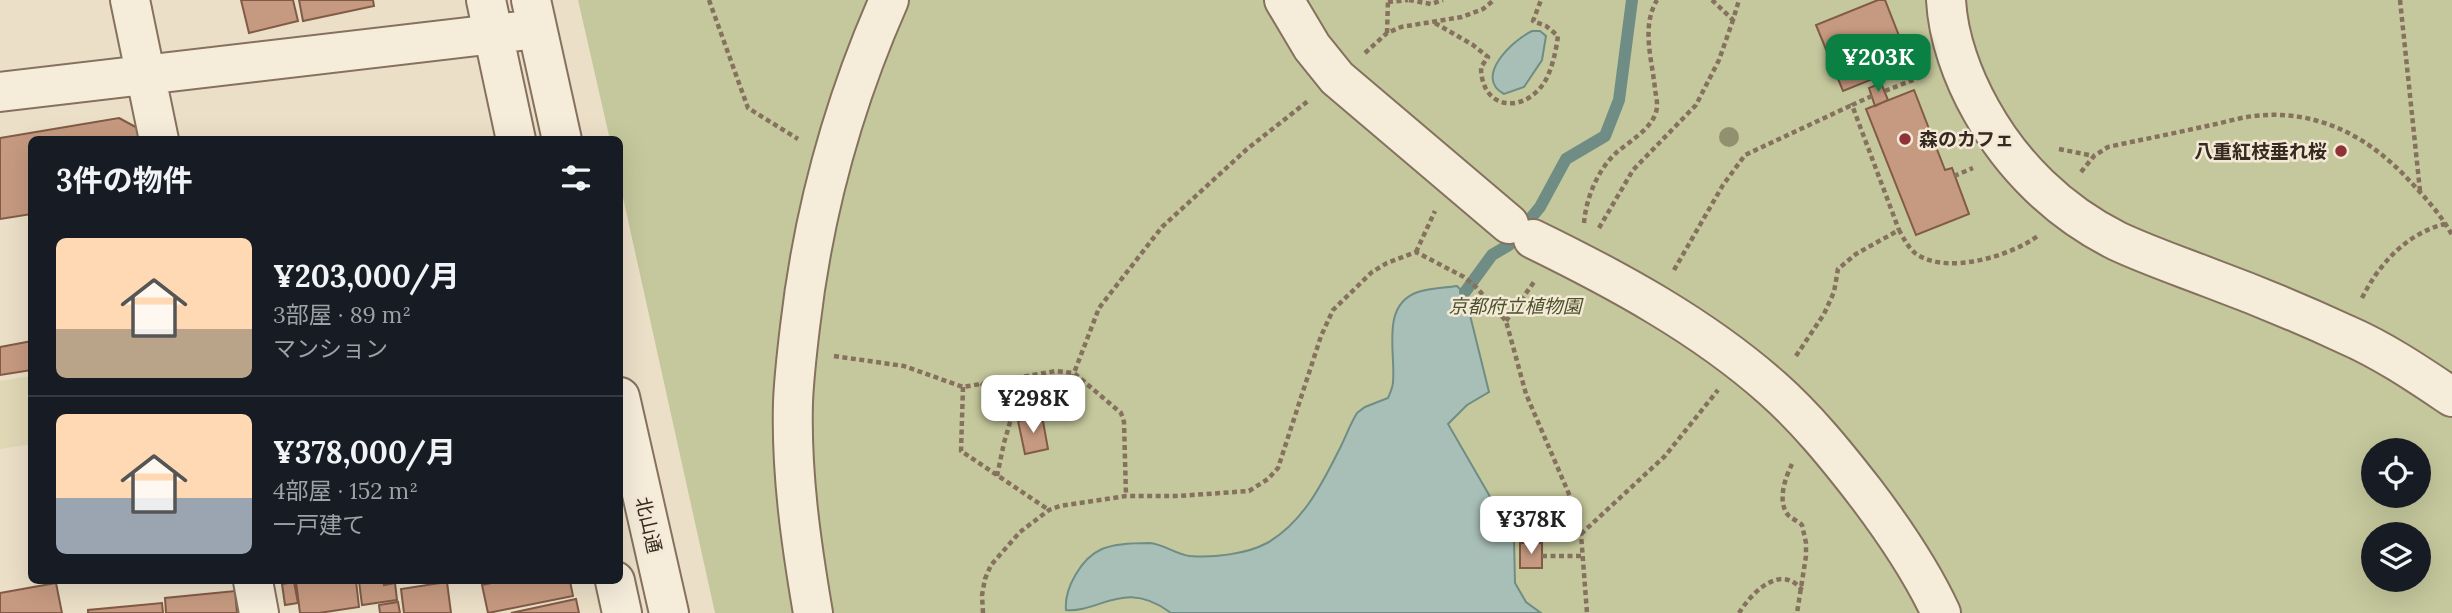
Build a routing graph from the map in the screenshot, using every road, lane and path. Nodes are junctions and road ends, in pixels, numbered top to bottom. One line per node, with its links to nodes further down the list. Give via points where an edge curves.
1 (130, 0): 20 (street)
2 (709, 0): 28 (path, via 748,108)
3 (889, 0): 28 (street)
4 (1284, 0): 21 (street, via 1312,47)
5 (1409, 0): 6 (path, via 1431,4); 14 (path)
6 (1443, 0)
7 (1494, 0): 18 (path, via 1483,9)
8 (1541, 0): 18 (path, via 1533,21 1554,31 1556,47 1544,83 1515,104 1496,100 1483,83 1481,67 1488,57)
9 (1657, 0): 34 (path, via 1647,37 1655,117 1616,153 1599,176 1586,205 1584,223)
10 (1712, 0): 17 (path)
11 (1739, 0): 17 (path)
12 (1946, 0): 30 (street, via 1957,53 1979,107 2017,163)
13 (2400, 0): 29 (path)
14 (1388, 1): 19 (path)
15 (534, 15): 16 (street); 27 (street)
16 (490, 17): 20 (street); 26 (street)
17 (1733, 20): 34 (path, via 1696,105)
18 (1435, 23): 19 (path)
19 (1387, 33): 21 (path)
20 (145, 75): 22 (street); 25 (street)
21 (1338, 78): 34 (street); 39 (path, via 1247,149 1163,227 1099,308)
22 (0, 92)
23 (1872, 96): 24 (path)
24 (1852, 105): 32 (path); 35 (path, via 1745,155)
25 (158, 136)
26 (515, 136)
27 (561, 136)
28 (831, 160): 38 (street, via 809,261)
29 (2421, 192): 30 (path, via 2377,149 2345,130 2309,118 2271,115 2108,147 2094,156); 31 (path)
30 (2062, 206): 32 (path, via 2036,237 2010,251 1965,263 1937,262 1917,254); 37 (street, via 2130,247)
31 (2445, 224): 33 (path); 37 (path, via 2426,229 2387,261 2367,288)
32 (1899, 230): 40 (path, via 1838,269 1824,314 1794,358)
33 (2452, 235)
34 (1553, 245): 35 (street); 36 (path)
35 (1654, 304): 40 (street)
36 (1506, 321): 48 (path, via 1464,277 1416,252 1387,263 1333,310 1278,468 1268,479 1249,491); 50 (path, via 1526,394 1566,486)
37 (2350, 336): 43 (street)
38 (797, 354): 42 (path, via 904,366); 60 (street, via 793,399 796,491)
39 (1074, 373): 41 (path, via 1056,371); 45 (path, via 1070,391 1059,403); 48 (path, via 1121,413)
40 (1755, 374): 46 (street); 50 (path)
41 (981, 383): 42 (path); 45 (path)
42 (963, 387): 47 (path, via 961,451)
43 (2452, 397)
44 (623, 410): 59 (street, 北山通)
45 (1013, 412): 47 (path)
46 (1817, 434): 55 (path, via 1794,459 1783,494 1786,512 1802,525 1805,534); 64 (street, via 1887,523)
47 (998, 476): 49 (path)
48 (1126, 496): 49 (path)
49 (1049, 510): 61 (path, via 1020,532 991,565 982,595)
50 (1581, 534): 52 (path)
51 (1542, 556): 52 (path)
52 (1583, 556): 56 (path)
53 (254, 584): 57 (street)
54 (616, 584): 58 (street)
55 (1801, 590): 62 (path, via 1786,578 1770,581); 63 (path)
56 (1588, 612)
57 (259, 613)
58 (622, 613)
59 (669, 613)
60 (813, 613)
61 (984, 613)
62 (1739, 613)
63 (1797, 613)
64 (1941, 613)

